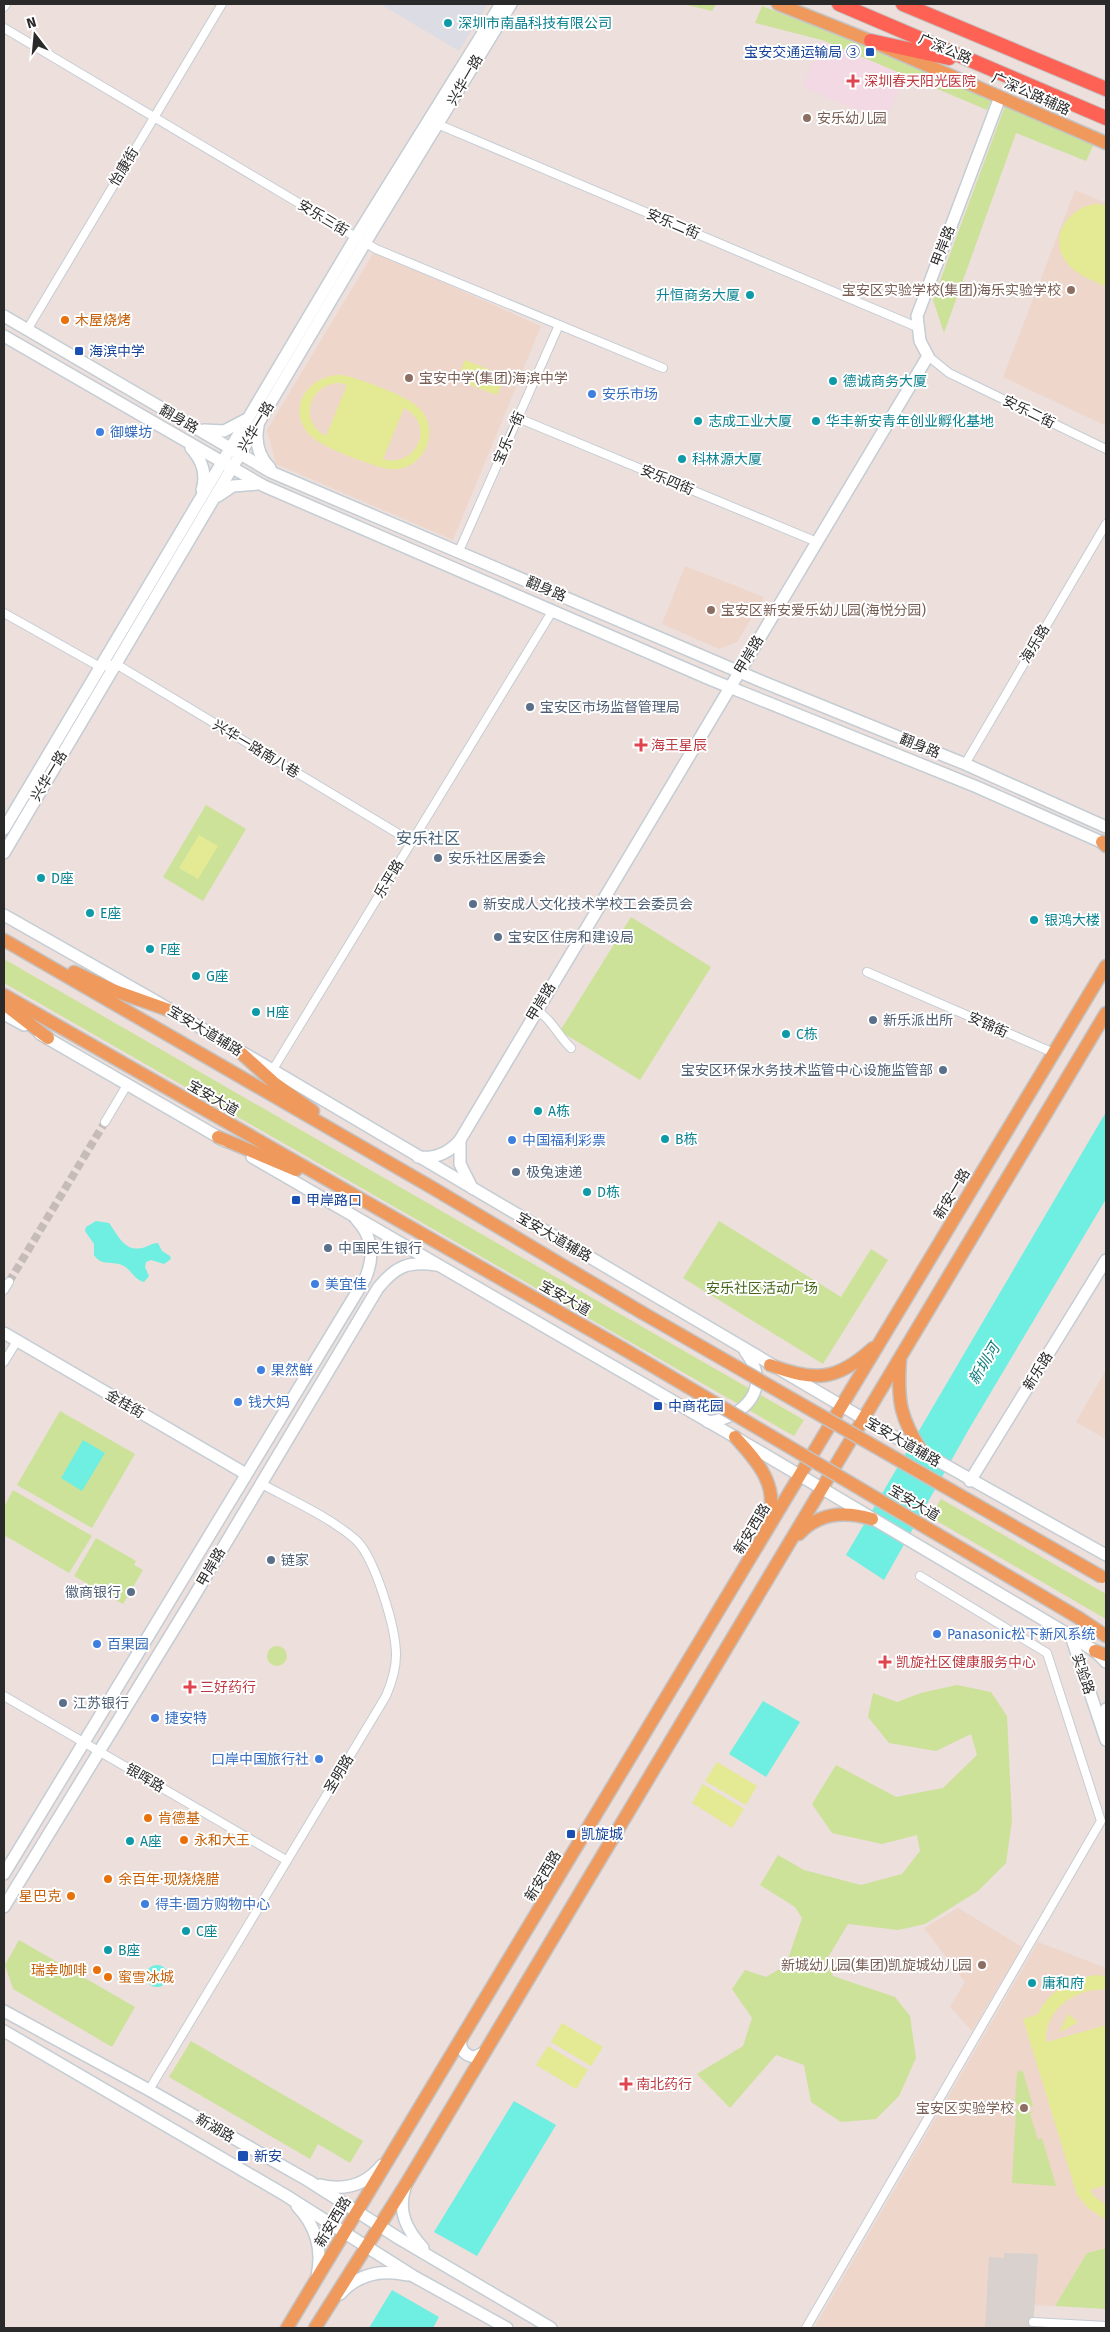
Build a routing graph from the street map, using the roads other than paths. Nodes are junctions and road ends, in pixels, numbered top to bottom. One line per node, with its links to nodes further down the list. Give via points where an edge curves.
1 (6, 4): 8 (street)
2 (222, 4): 14 (street, 怡康街)
3 (501, 4): 16 (main road, 兴华一路)
4 (511, 4): 16 (main road, 兴华一路)
5 (778, 4): 10 (main road, 广深公路辅路)
6 (838, 4): 11 (highway, 广深公路)
7 (904, 4): 12 (highway, 广深公路)
8 (4, 7)
9 (4, 28): 14 (street, 安乐三街)
10 (872, 41): 11 (highway); 13 (main road, 广深公路辅路)
11 (981, 64): 15 (highway, 广深公路)
12 (1106, 89)
13 (1000, 97): 17 (main road, 广深公路辅路); 21 (main road, 甲岸路, via 917,316)
14 (154, 117): 18 (street, 安乐三街); 22 (street, 怡康街)
15 (1106, 118)
16 (434, 122): 18 (main road, 兴华一路); 21 (street, 安乐二街)
17 (1106, 143)
18 (360, 240): 20 (street, 安乐三街); 26 (main road, 兴华一路); 28 (main road, 兴华一路)
19 (4, 316): 22 (main road, 翻身路)
20 (559, 325): 25 (street, 安乐三街); 27 (street, 宝乐一街)
21 (917, 327): 24 (main road)
22 (27, 330): 29 (main road, 翻身路)
23 (4, 336): 30 (main road, 翻身路)
24 (928, 356): 31 (street, 安乐二街, via 949,373); 39 (main road, 甲岸路)
25 (663, 368)
26 (254, 407): 29 (main road, via 238,425 224,431 207,431); 32 (main road, 兴华一路)
27 (518, 418): 39 (street, 安乐四街); 40 (street, 宝乐一街)
28 (258, 423): 32 (main road, 兴华一路); 34 (main road, via 259,452 268,467)
29 (191, 426): 32 (main road, 翻身路)
30 (184, 441): 33 (main road, 翻身路); 36 (main road, via 197,455 203,469 203,486)
31 (1106, 449)
32 (235, 451): 33 (main road, 兴华一路); 34 (main road, 翻身路)
33 (226, 465): 35 (main road, 翻身路); 36 (main road, 兴华一路); 37 (main road, 兴华一路)
34 (282, 476): 40 (main road, 翻身路)
35 (277, 491): 37 (main road, via 257,484 241,484 226,489); 41 (main road, 翻身路)
36 (198, 502): 44 (main road, 兴华一路)
37 (208, 509): 43 (main road, 兴华一路)
38 (1106, 524): 47 (street, 海乐路)
39 (817, 542): 45 (main road, 甲岸路)
40 (459, 551): 45 (main road, 翻身路)
41 (553, 610): 46 (main road, 翻身路); 50 (street, 乐平路)
42 (4, 613): 44 (street)
43 (116, 664): 44 (street); 50 (street, 兴华一路南八巷); 52 (main road, 兴华一路)
44 (100, 667): 49 (main road, 兴华一路)
45 (740, 672): 46 (main road, 甲岸路); 47 (main road, 翻身路)
46 (730, 687): 51 (main road, 翻身路, via 978,787); 60 (main road, 甲岸路)
47 (965, 764): 48 (main road, 翻身路)
48 (1106, 827)
49 (4, 829)
50 (412, 842): 68 (street, 乐平路)
51 (1105, 844)
52 (4, 852)
53 (4, 905): 54 (main road)
54 (8, 917): 61 (main road, 宝安大道辅路)
55 (4, 940): 61 (main road, via 115,991); 73 (main road, 宝安大道)
56 (1106, 966): 67 (main road, 新安一路)
57 (867, 972): 67 (street, 安锦街)
58 (4, 995): 76 (main road, 宝安大道)
59 (4, 1004): 64 (main road)
60 (536, 1010): 65 (street, via 546,1016 560,1038); 72 (main road, 甲岸路)
61 (174, 1012): 66 (main road, 宝安大道辅路)
62 (1106, 1013): 86 (main road)
63 (4, 1014): 64 (main road)
64 (48, 1038): 69 (main road)
65 (571, 1048)
66 (240, 1052): 68 (main road, 宝安大道辅路); 73 (main road, via 273,1082)
67 (1054, 1054): 83 (main road, 新安一路)
68 (272, 1071): 74 (main road, 宝安大道辅路)
69 (127, 1085): 70 (street); 71 (main road)
70 (105, 1122)
71 (218, 1137): 76 (main road); 77 (main road)
72 (460, 1140): 74 (main road, via 453,1148 434,1157); 75 (main road, via 460,1164)
73 (372, 1153): 108 (main road, 宝安大道, bridge)
74 (416, 1156): 75 (main road, 宝安大道辅路)
75 (474, 1190): 85 (main road, 宝安大道辅路)
76 (350, 1193): 110 (main road, 宝安大道, bridge, via 622,1348)
77 (352, 1214): 79 (main road); 90 (main road, 甲岸路, via 371,1243 371,1266)
78 (1106, 1260): 100 (main road, 新乐路)
79 (441, 1266): 92 (main road, 甲岸路, via 407,1265 387,1277); 93 (main road)
80 (9, 1282): 81 (street)
81 (4, 1290)
82 (4, 1334): 84 (main road, 金桂街)
83 (882, 1340): 88 (main road, via 852,1365 828,1374 800,1375); 89 (main road, 新安一路)
84 (17, 1341): 87 (street); 98 (main road, 金桂街)
85 (744, 1350): 88 (main road, 宝安大道辅路); 93 (main road, via 755,1369 757,1381 751,1399 736,1414)
86 (900, 1357): 91 (main road); 94 (main road, via 898,1400)
87 (4, 1362)
88 (770, 1365): 89 (main road, 宝安大道辅路)
89 (842, 1406): 91 (main road, 宝安大道辅路); 96 (main road, 新安一路)
90 (284, 1411): 92 (main road, via 290,1406 295,1407 300,1413); 98 (main road, 甲岸路)
91 (863, 1418): 94 (main road, 宝安大道辅路); 102 (main road)
92 (299, 1419): 101 (main road, 甲岸路)
93 (708, 1422): 95 (main road)
94 (905, 1436): 97 (main road)
95 (735, 1437): 99 (main road); 104 (main road, via 762,1468 770,1484 772,1501)
96 (823, 1438): 99 (main road, 新安西路)
97 (923, 1453): 100 (main road, 宝安大道辅路)
98 (246, 1474): 117 (main road, 甲岸路)
99 (801, 1476): 102 (main road); 104 (main road, 新安西路)
100 (970, 1480): 106 (main road, 宝安大道辅路)
101 (260, 1483): 118 (main road, 甲岸路); 119 (street, 圣明路, via 342,1530 361,1546 376,1572 396,1652 393,1678 386,1696)
102 (821, 1488): 103 (main road); 105 (main road)
103 (872, 1519): 105 (main road, via 847,1513 821,1518 804,1528); 109 (main road)
104 (761, 1543): 124 (main road, 新安西路)
105 (783, 1553): 125 (main road)
106 (1106, 1555)
107 (920, 1576): 145 (street, via 1047,1653 1101,1821)
108 (1104, 1579)
109 (1071, 1636): 111 (main road); 116 (main road, 实验路)
110 (1106, 1636)
111 (1101, 1653): 112 (main road)
112 (1106, 1662)
113 (4, 1696): 117 (street, 银晖路)
114 (1106, 1709): 115 (main road, 实验路)
115 (1106, 1723)
116 (1106, 1740)
117 (84, 1743): 118 (street, 银晖路); 120 (main road, 甲岸路)
118 (99, 1751): 119 (street, 银晖路); 121 (main road, 甲岸路)
119 (286, 1860): 126 (street, 圣明路)
120 (4, 1874)
121 (4, 1907)
122 (4, 2011): 126 (main road, 新湖路)
123 (4, 2032): 130 (main road, 新湖路)
124 (461, 2039): 125 (main road, via 461,2048 466,2055 475,2057); 127 (main road, 新安西路)
125 (485, 2052): 129 (main road)
126 (149, 2090): 128 (main road, 新湖路)
127 (392, 2152): 128 (main road, via 376,2172 360,2184 343,2188); 131 (main road, 新安西路)
128 (309, 2181): 131 (main road, 新湖路)
129 (406, 2184): 132 (main road); 135 (main road, via 402,2202 404,2220)
130 (285, 2195): 133 (main road, 新湖路); 137 (main road, via 306,2217 316,2236 319,2253)
131 (357, 2211): 132 (main road, 新湖路); 133 (main road, 新安西路)
132 (379, 2225): 134 (main road); 135 (main road, 新湖路)
133 (344, 2232): 134 (main road, 新湖路); 137 (main road, 新安西路)
134 (366, 2246): 136 (main road, 新湖路); 138 (main road)
135 (431, 2257): 144 (main road, 新湖路)
136 (413, 2276): 138 (main road, via 388,2272 368,2275 350,2284); 143 (main road, 新湖路)
137 (316, 2279): 141 (main road, 新安西路)
138 (330, 2304): 142 (main road)
139 (1033, 2322): 140 (street)
140 (1106, 2326)
141 (287, 2328)
142 (315, 2328)
143 (507, 2328)
144 (551, 2328)
145 (806, 2328)

